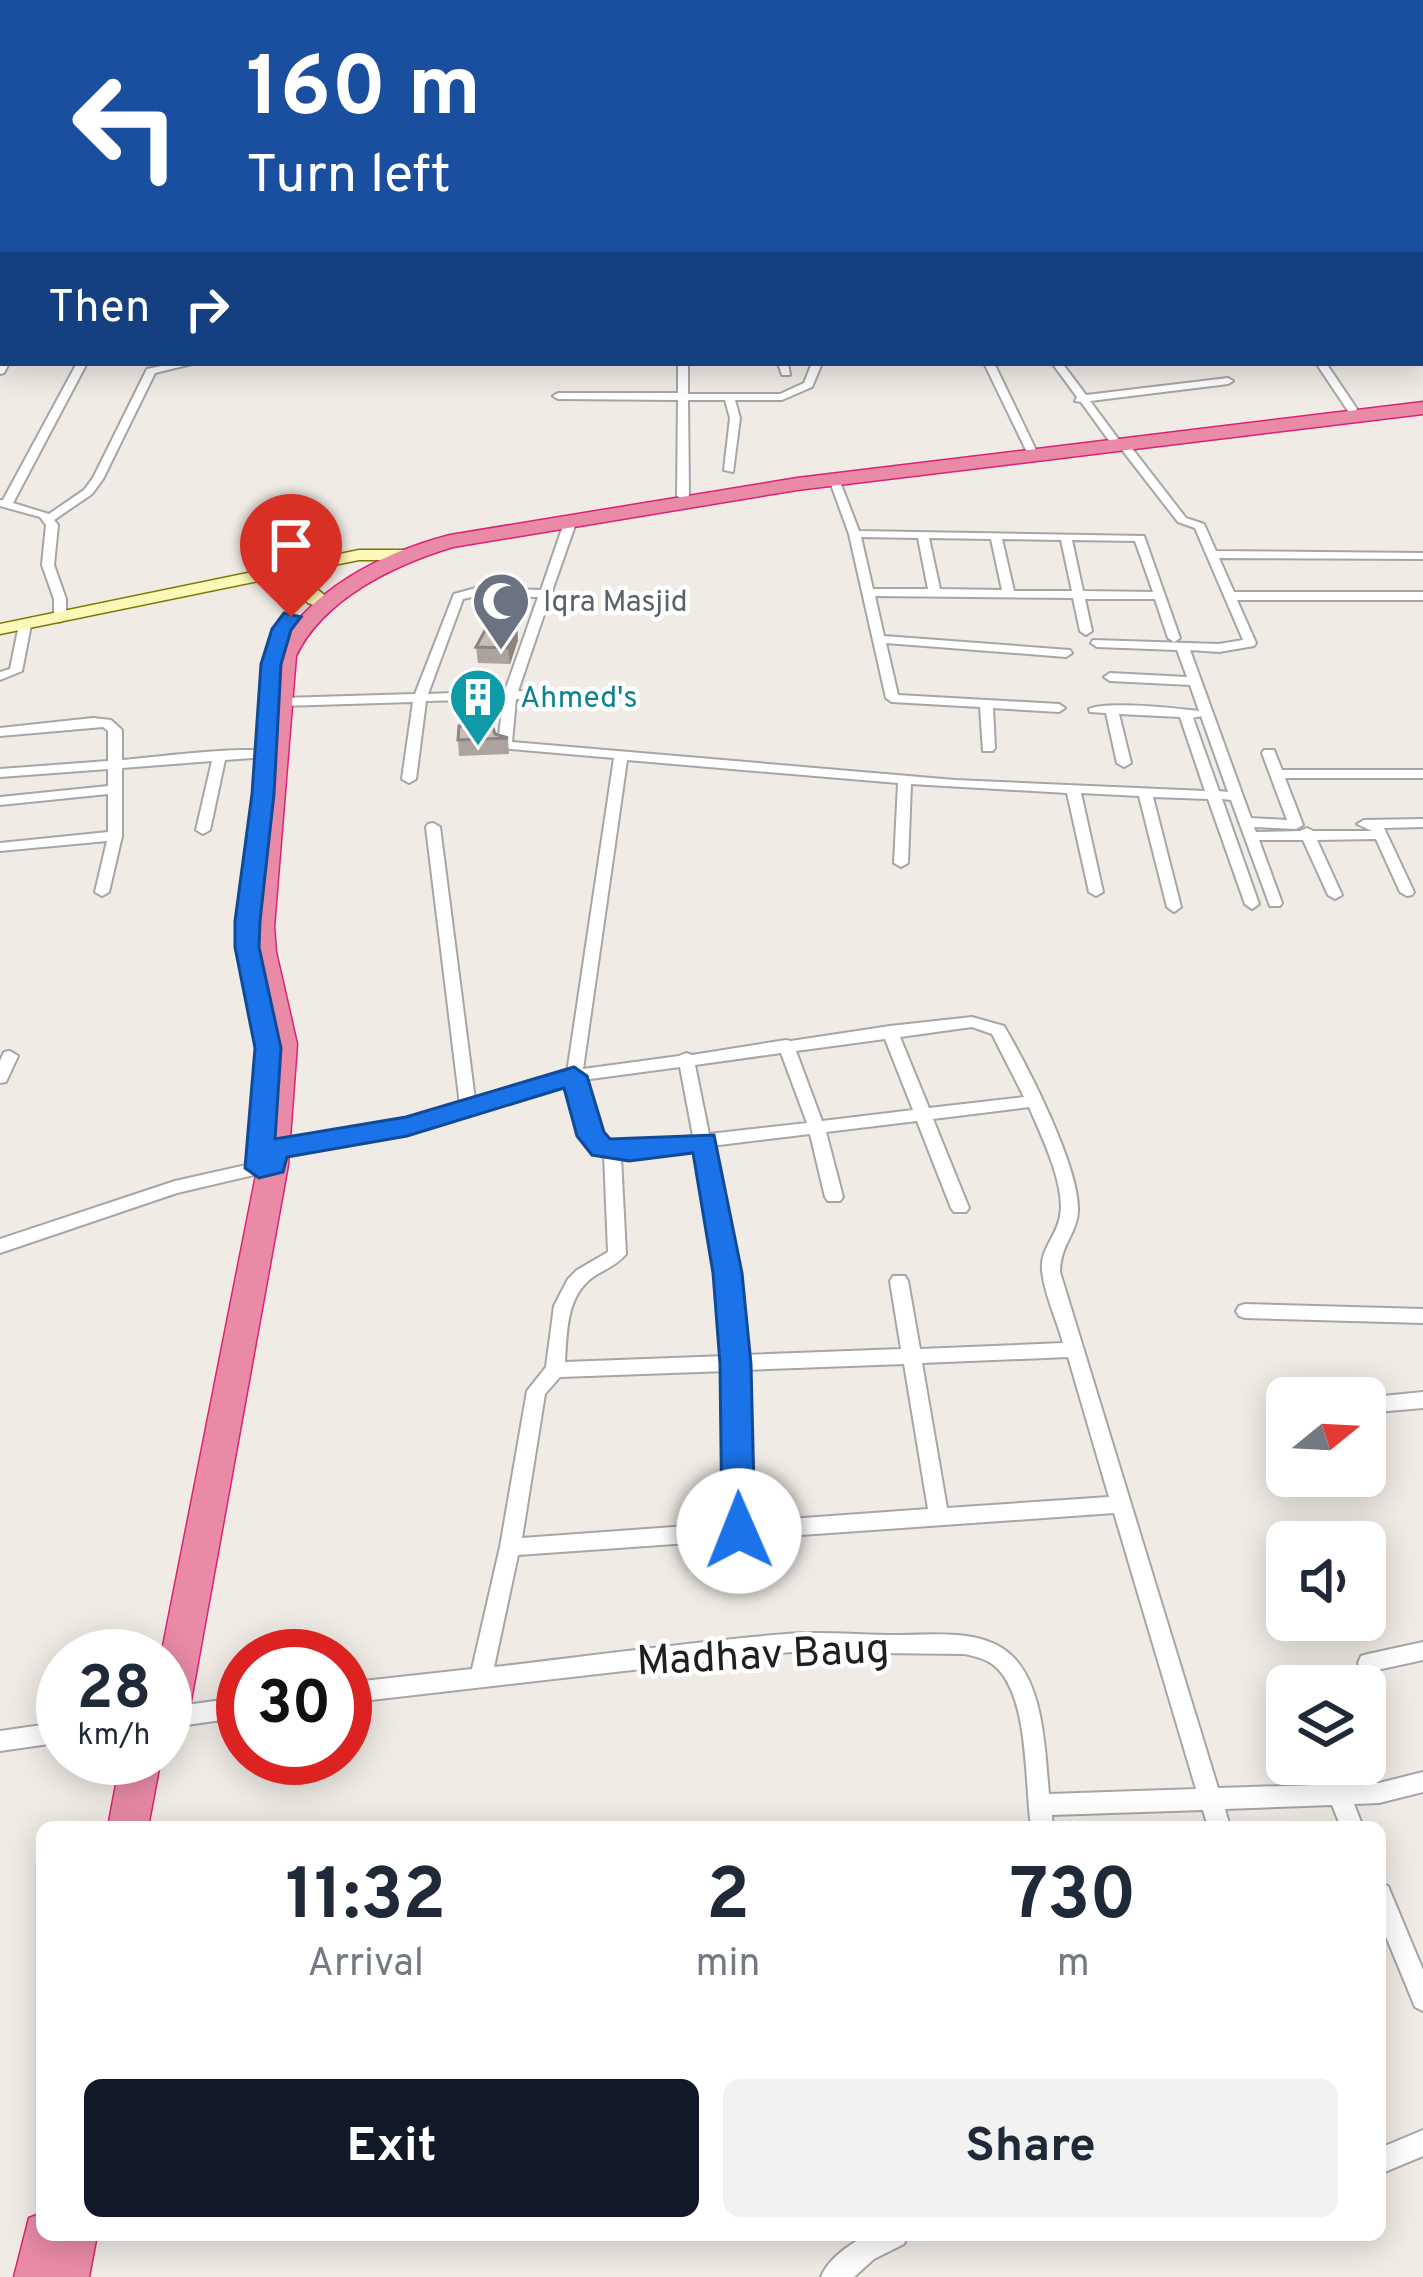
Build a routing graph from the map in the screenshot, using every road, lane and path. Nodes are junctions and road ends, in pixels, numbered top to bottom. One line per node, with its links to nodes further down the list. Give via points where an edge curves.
1 (80, 366): 20 (street)
2 (176, 366): 21 (street, via 152,371 98,479)
3 (683, 366): 10 (street)
4 (817, 366): 11 (street, via 796,394)
5 (990, 366): 16 (street)
6 (1058, 366): 12 (street)
7 (1323, 366): 14 (street)
8 (1228, 380): 12 (street)
9 (558, 396): 10 (street)
10 (683, 396): 11 (street); 19 (street)
11 (729, 397): 17 (street)
12 (1079, 399): 15 (street)
13 (1423, 405): 14 (highway); 15 (highway)
14 (1352, 409): 15 (highway)
15 (1118, 442): 16 (highway); 18 (highway); 27 (street, via 1182,520 1200,526)
16 (1031, 450): 19 (highway)
17 (729, 470)
18 (834, 479): 22 (highway); 23 (street)
19 (683, 496): 28 (highway, via 475,530)
20 (3, 504): 21 (street)
21 (48, 519): 40 (street)
22 (571, 520): 28 (highway); 33 (street)
23 (854, 535): 24 (street); 31 (street)
24 (923, 535): 25 (street); 32 (street)
25 (996, 536): 26 (street); 34 (street)
26 (1066, 537): 35 (street); 36 (street, via 1140,538)
27 (1212, 554): 29 (street); 37 (street)
28 (396, 555): 30 (main road); 39 (highway)
29 (1423, 556)
30 (289, 571): 39 (main road); 40 (main road)
31 (867, 592): 32 (street); 43 (street)
32 (935, 593): 34 (street)
33 (548, 594): 49 (street); 50 (street, via 458,597)
34 (1009, 594): 35 (street)
35 (1079, 595): 36 (street); 44 (street, via 1091,637)
36 (1160, 596): 44 (street)
37 (1230, 596): 38 (street); 44 (street, via 1250,644)
38 (1423, 596)
39 (320, 602): 52 (highway, via 289,640); 59 (highway, via 291,617 275,647)
40 (60, 618): 41 (main road)
41 (25, 625): 42 (main road); 46 (street, via 16,671)
42 (0, 629)
43 (878, 639): 45 (street); 53 (street, via 892,698)
44 (1178, 642): 48 (street)
45 (1066, 653)
46 (0, 676)
47 (1110, 677): 48 (street)
48 (1195, 681): 56 (street)
49 (511, 695): 50 (street); 51 (street); 61 (street, via 505,745)
50 (420, 699): 52 (street); 69 (street)
51 (610, 699)
52 (282, 702): 105 (highway, via 261,928 283,1044)
53 (986, 704): 54 (street); 58 (street)
54 (1059, 708)
55 (1185, 714): 56 (street); 64 (street, via 1103,709); 73 (street)
56 (1207, 715): 74 (street)
57 (0, 732): 63 (street, via 106,723 115,730)
58 (988, 748)
59 (266, 753): 62 (street); 105 (highway, via 247,934 268,1048)
60 (1269, 753): 66 (street)
61 (621, 754): 68 (street); 97 (street)
62 (220, 755): 63 (street); 81 (street)
63 (118, 761): 65 (street); 70 (street)
64 (1124, 764)
65 (0, 773)
66 (1277, 774): 67 (street); 77 (street)
67 (1423, 774)
68 (904, 778): 71 (street); 85 (street)
69 (409, 779)
70 (116, 789): 75 (street); 83 (street)
71 (1072, 789): 72 (street); 87 (street)
72 (1145, 792): 73 (street); 92 (street)
73 (1214, 795): 74 (street); 90 (street)
74 (1236, 796): 79 (street)
75 (0, 801)
76 (1423, 823): 80 (street)
77 (1296, 825): 79 (street); 80 (street); 82 (street)
78 (433, 827): 100 (street)
79 (1248, 829): 82 (street); 91 (street)
80 (1378, 829): 82 (street); 88 (street)
81 (203, 830)
82 (1311, 835): 89 (street)
83 (115, 836): 84 (street); 86 (street)
84 (0, 847)
85 (902, 863)
86 (102, 892)
87 (1096, 892)
88 (1407, 892)
89 (1335, 895)
90 (1252, 904)
91 (1275, 904)
92 (1174, 907)
93 (890, 1031): 94 (street); 99 (street, via 992,1025); 101 (street)
94 (786, 1045): 96 (street); 102 (street)
95 (10, 1056): 98 (street)
96 (686, 1058): 97 (street); 103 (street)
97 (574, 1076): 100 (street); 104 (street, via 591,1136)
98 (0, 1078)
99 (1034, 1100): 101 (street); 112 (street, via 1068,1198 1050,1255)
100 (468, 1108): 105 (street)
101 (922, 1114): 102 (street); 107 (street)
102 (818, 1128): 103 (street); 106 (street)
103 (704, 1142): 104 (street); 114 (street)
104 (612, 1151): 115 (street, via 617,1254 570,1289)
105 (269, 1161): 108 (street); 122 (highway); 123 (highway)
106 (834, 1197)
107 (960, 1208)
108 (0, 1246)
109 (899, 1281): 113 (street)
110 (1245, 1311): 111 (street)
111 (1423, 1316)
112 (1074, 1350): 113 (street); 118 (street)
113 (914, 1357): 114 (street); 119 (street)
114 (736, 1364): 115 (street); 120 (street)
115 (555, 1370): 121 (street, via 536,1391)
116 (1423, 1400): 117 (street)
117 (1386, 1403)
118 (1121, 1504): 119 (street); 134 (street)
119 (939, 1516): 120 (street)
120 (739, 1531): 121 (street)
121 (510, 1547): 126 (street)
122 (168, 1629)
123 (183, 1629)
124 (1423, 1651): 125 (street)
125 (1368, 1663)
126 (481, 1676): 127 (street, Madhav Baug); 135 (street, Madhav Baug, via 790,1643 992,1652 1018,1677 1026,1699)
127 (372, 1690)
128 (36, 1736): 129 (street)
129 (0, 1741)
130 (1423, 1782): 133 (street)
131 (136, 1785): 136 (highway)
132 (155, 1785): 137 (highway)
133 (1339, 1795): 134 (street); 139 (street)
134 (1212, 1799): 135 (street); 138 (street)
135 (1040, 1816)
136 (129, 1821)
137 (148, 1821)
138 (1218, 1821)
139 (1350, 1821)
140 (1386, 1909): 141 (street)
141 (1423, 1999)
142 (1423, 2143): 143 (street)
143 (1386, 2159)
144 (45, 2241): 147 (highway)
145 (72, 2241): 148 (highway)
146 (882, 2241): 149 (street)
147 (38, 2277)
148 (65, 2277)
149 (834, 2277)

